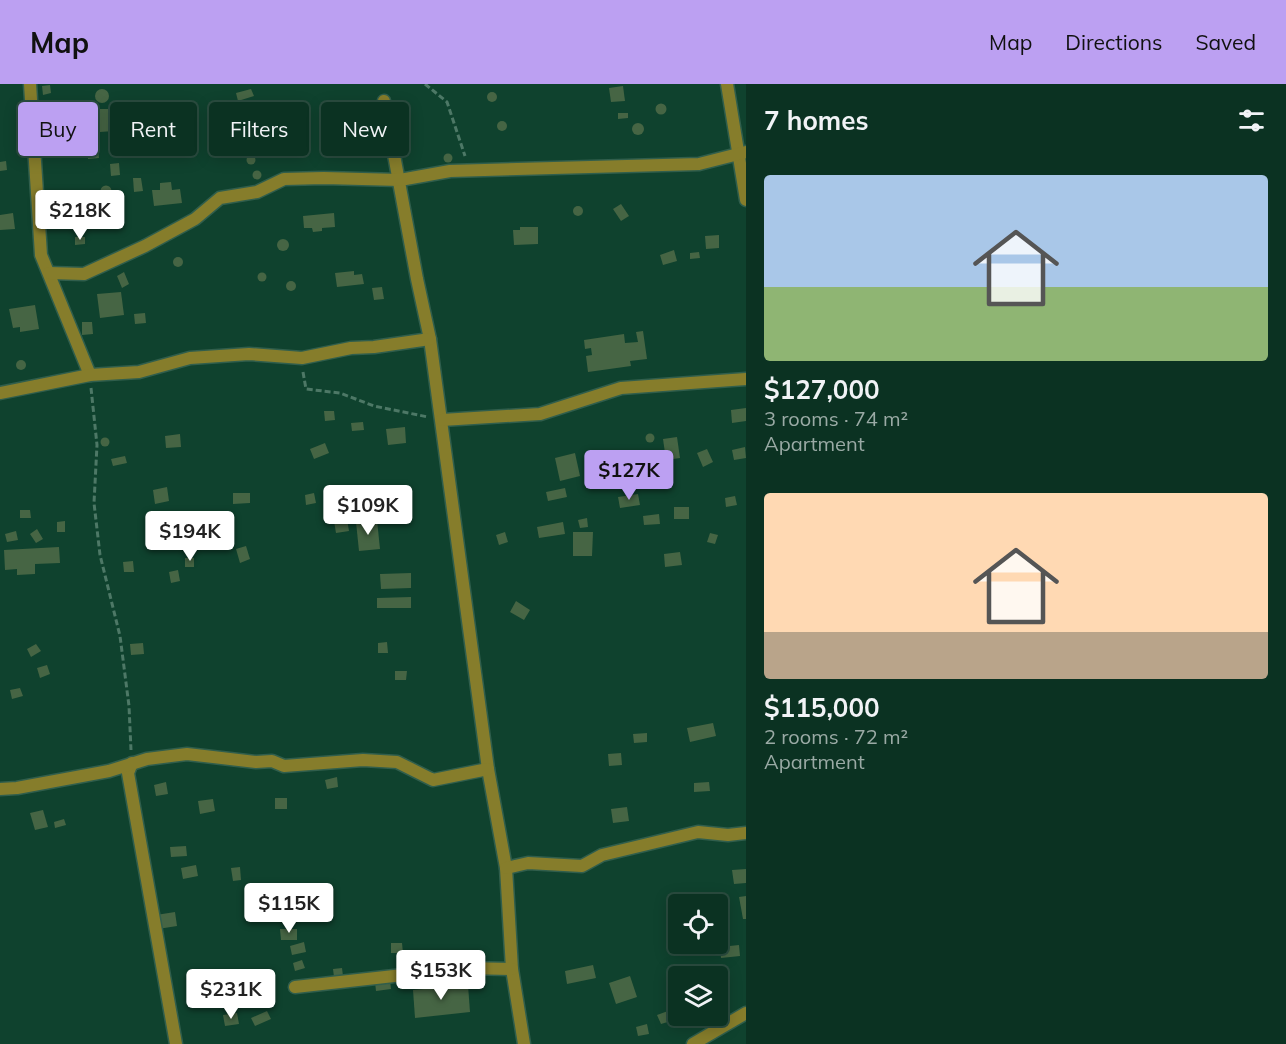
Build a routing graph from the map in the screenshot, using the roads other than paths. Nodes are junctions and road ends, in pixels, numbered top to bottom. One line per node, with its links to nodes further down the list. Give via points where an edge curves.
1 (30, 84): 7 (street, via 41,255)
2 (726, 84): 4 (street)
3 (384, 101): 5 (street)
4 (742, 153): 5 (street, via 699,164 468,170); 6 (street)
5 (400, 180): 7 (street, via 284,179 257,192 220,198 195,219 84,274); 8 (street)
6 (746, 200)
7 (49, 273): 9 (street)
8 (430, 339): 9 (street, via 302,358 249,354 190,358 139,372); 12 (street)
9 (90, 375): 11 (street)
10 (746, 380): 12 (street, via 621,388 540,414)
11 (0, 393)
12 (442, 420): 14 (street)
13 (132, 763): 14 (street, via 188,754 256,762 272,760 284,765 363,760 397,762 433,780); 15 (street, via 109,771); 21 (street, via 128,773)
14 (488, 770): 17 (street)
15 (0, 789)
16 (746, 833): 17 (street, via 698,832 602,855 582,866 528,863)
17 (506, 868): 18 (street)
18 (512, 969): 19 (street, via 466,968); 22 (street)
19 (295, 987)
20 (746, 1013): 23 (street)
21 (176, 1044)
22 (524, 1044)
23 (693, 1044)

